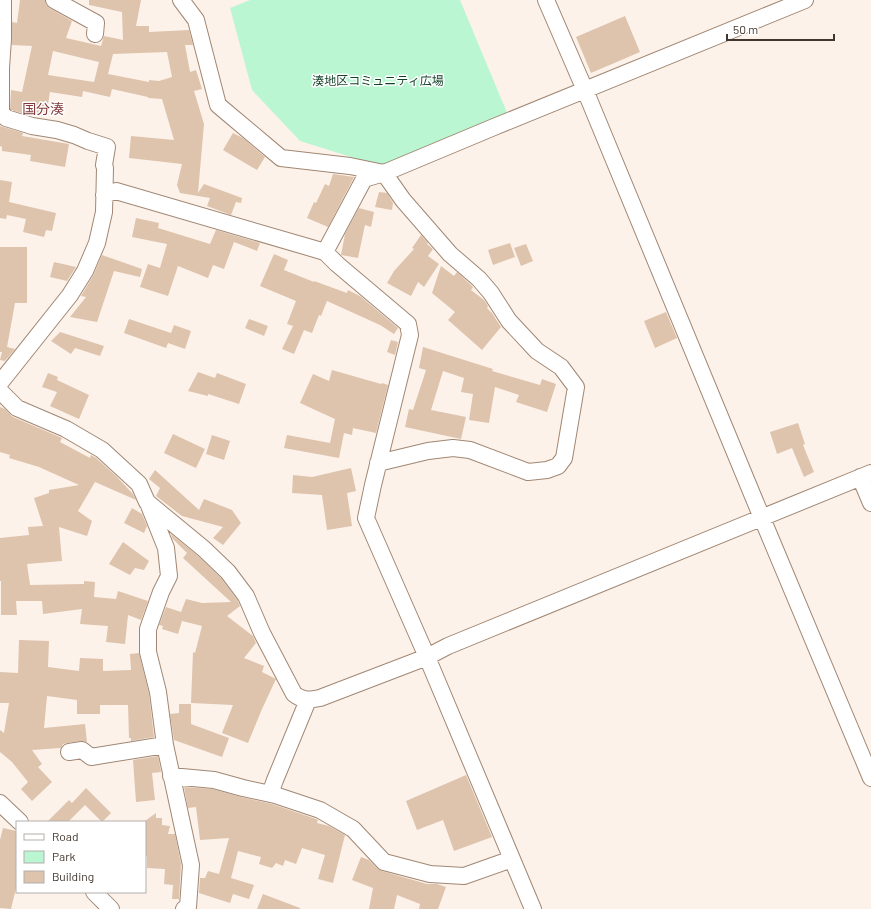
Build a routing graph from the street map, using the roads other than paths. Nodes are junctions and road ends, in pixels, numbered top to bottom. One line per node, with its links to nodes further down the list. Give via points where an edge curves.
1 (3, 0): 8 (street, via 0,86)
2 (54, 0): 6 (street, via 96,23)
3 (181, 0): 9 (street, via 196,20 218,105 281,158 350,166)
4 (546, 0): 7 (street)
5 (805, 0): 7 (street)
6 (95, 34)
7 (585, 90): 9 (street); 18 (street)
8 (2, 116): 10 (street, via 74,135 107,147)
9 (384, 173): 11 (street, via 364,179); 14 (street, via 403,200 450,254 491,293 509,321 537,351 561,367 576,388 564,458 558,466 528,472 470,450 454,448 428,451)
10 (104, 195): 11 (street, via 116,191); 12 (street, via 104,212 97,243 85,271 70,295)
11 (324, 252): 14 (street, via 408,324 410,335)
12 (0, 383)
13 (0, 391): 16 (street, via 17,408 66,429 102,450 139,484)
14 (378, 463): 19 (street, via 366,518)
15 (865, 475): 17 (street); 18 (street)
16 (147, 502): 20 (street, via 228,572 246,596 294,694); 21 (street, via 166,548 169,576 160,592 148,629 148,652 158,692)
17 (871, 503)
18 (762, 518): 19 (street, via 448,646); 24 (street)
19 (427, 657): 20 (street, via 320,698); 28 (street)
20 (308, 700): 25 (street, via 271,791)
21 (165, 745): 22 (street, via 91,757 82,750); 23 (street)
22 (69, 752)
23 (171, 776): 25 (street, via 214,780); 31 (street, via 191,865 188,907)
24 (871, 778)
25 (275, 796): 28 (street, via 320,810 353,829 384,862 430,874 464,876)
26 (0, 804): 27 (street)
27 (19, 821)
28 (512, 859): 32 (street)
29 (95, 893): 30 (street)
30 (111, 909)
31 (184, 909)
32 (533, 909)

